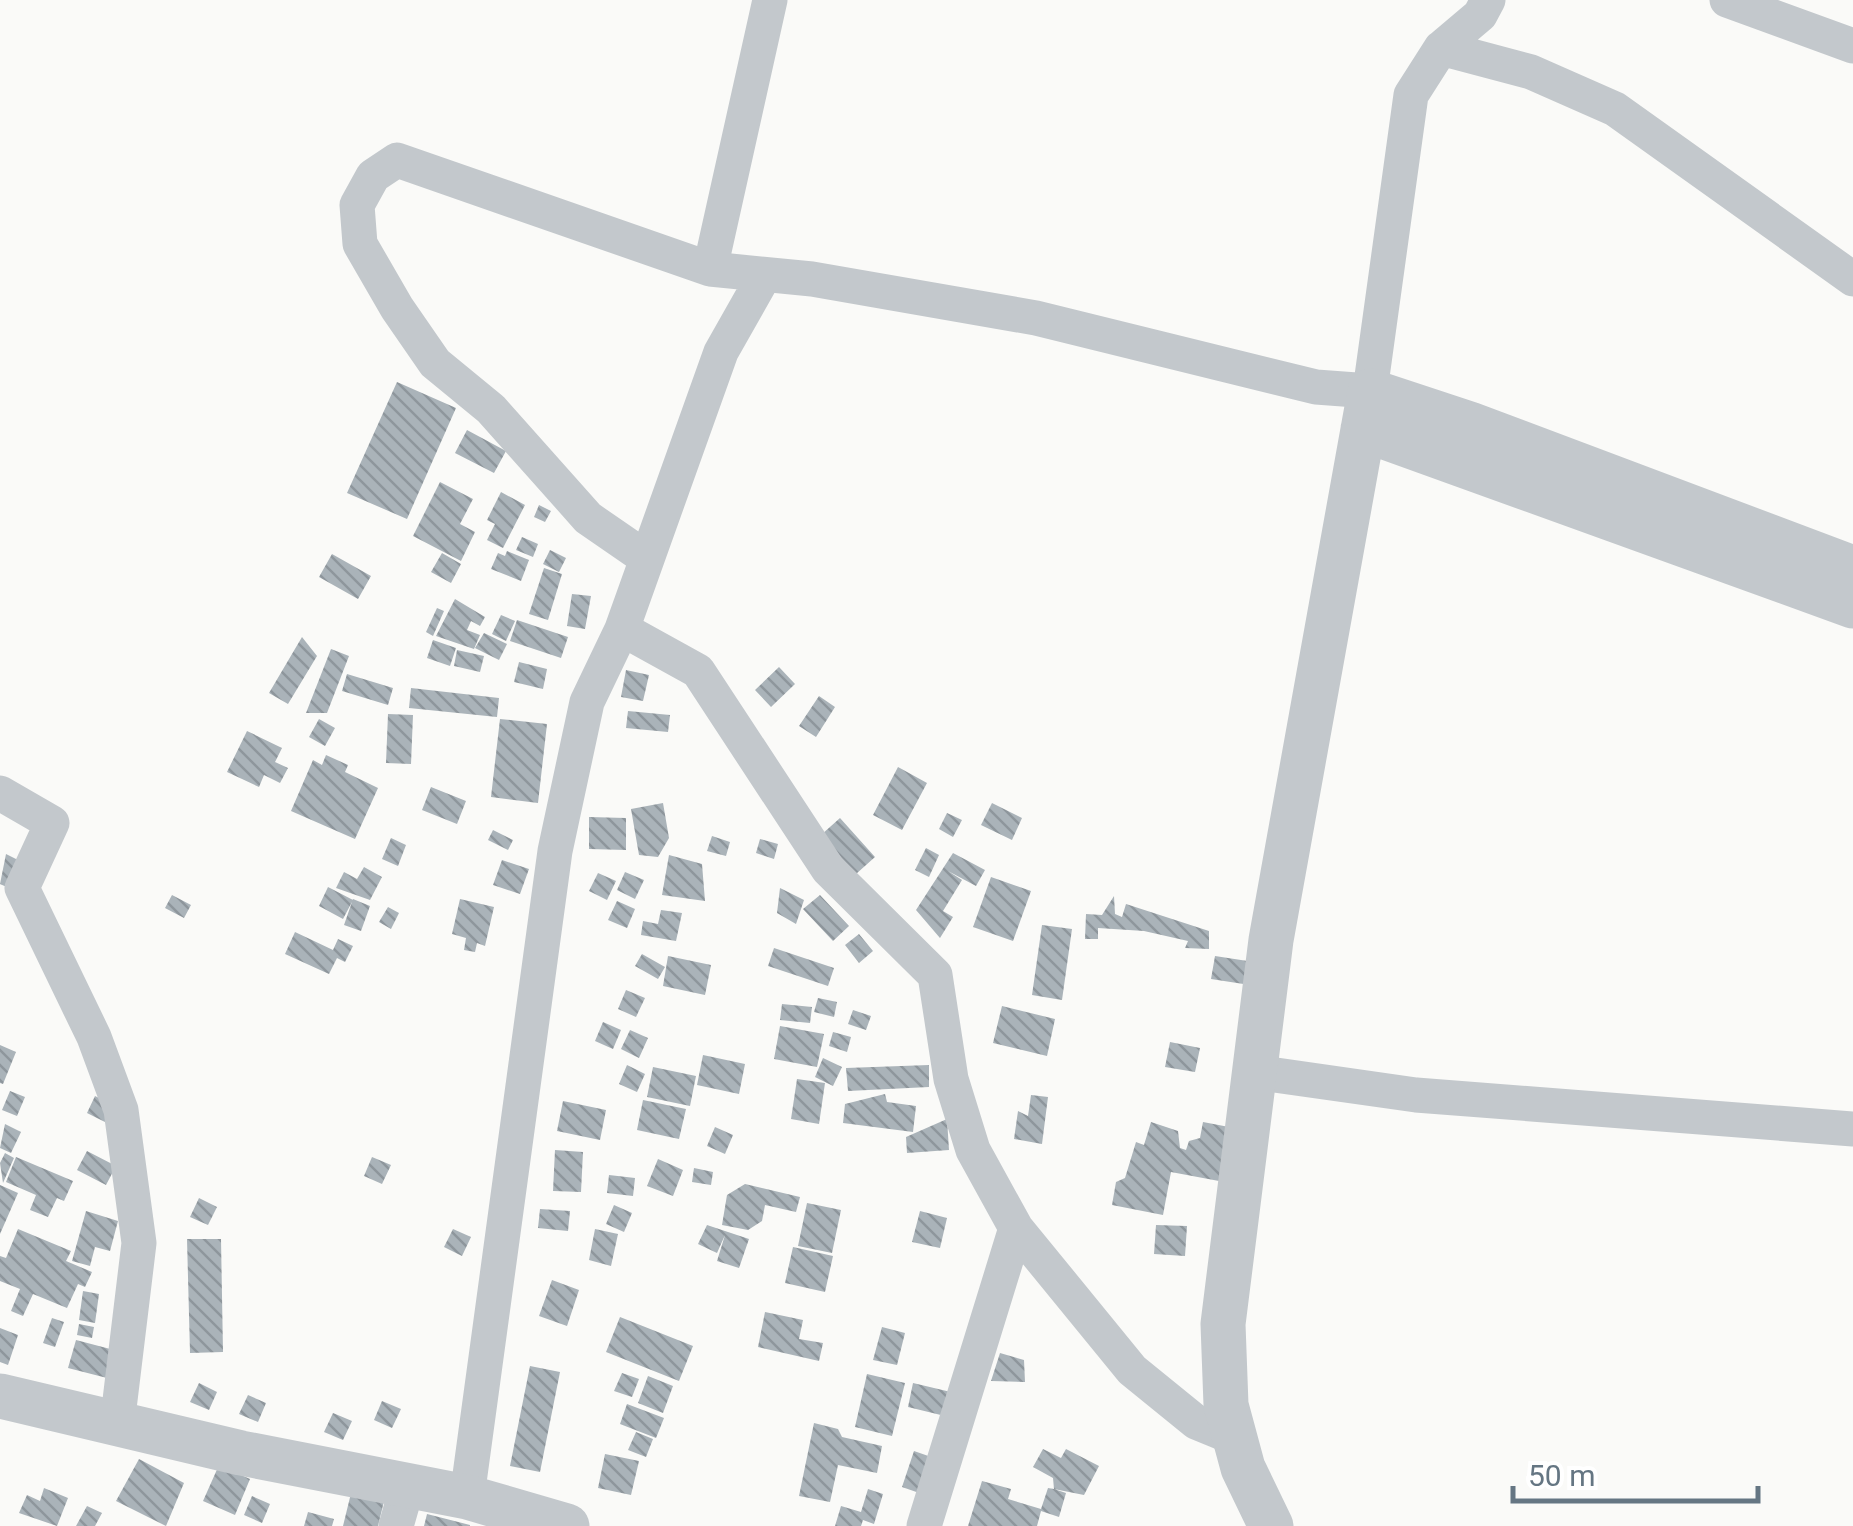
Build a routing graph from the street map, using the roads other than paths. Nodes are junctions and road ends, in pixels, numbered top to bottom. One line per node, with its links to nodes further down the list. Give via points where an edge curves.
1 (770, 0): 7 (street)
2 (1488, 0): 6 (street, via 1480,16)
3 (1727, 0): 4 (street)
4 (1792, 12): 5 (street)
5 (1853, 46)
6 (1441, 48): 9 (street, via 1531,72 1615,109); 10 (street, via 1412,95)
7 (710, 270): 8 (street); 11 (street, via 397,160 374,176 357,206 360,244 435,364 491,409 588,518)
8 (764, 276): 10 (street, via 1036,318 1316,387); 11 (street, via 721,352)
9 (1853, 280)
10 (1366, 410): 12 (street, via 1470,424); 13 (street); 16 (street, via 1271,940)
11 (646, 558): 14 (street)
12 (1853, 568)
13 (1853, 606)
14 (622, 629): 18 (street, via 698,671 828,870 935,975 951,1079 973,1150); 22 (street, via 587,702 555,850)
15 (0, 793): 20 (street, via 52,823 22,888 121,1110 139,1242)
16 (1254, 1072): 17 (street, via 1416,1095); 21 (street, via 1223,1324 1226,1405)
17 (1853, 1129)
18 (1016, 1228): 21 (street, via 1132,1370 1196,1422); 25 (street)
19 (0, 1396): 20 (street)
20 (117, 1425): 23 (street)
21 (1236, 1438): 26 (street)
22 (467, 1497): 23 (street); 24 (street)
23 (402, 1505)
24 (567, 1526)
25 (924, 1526)
26 (1271, 1526)

